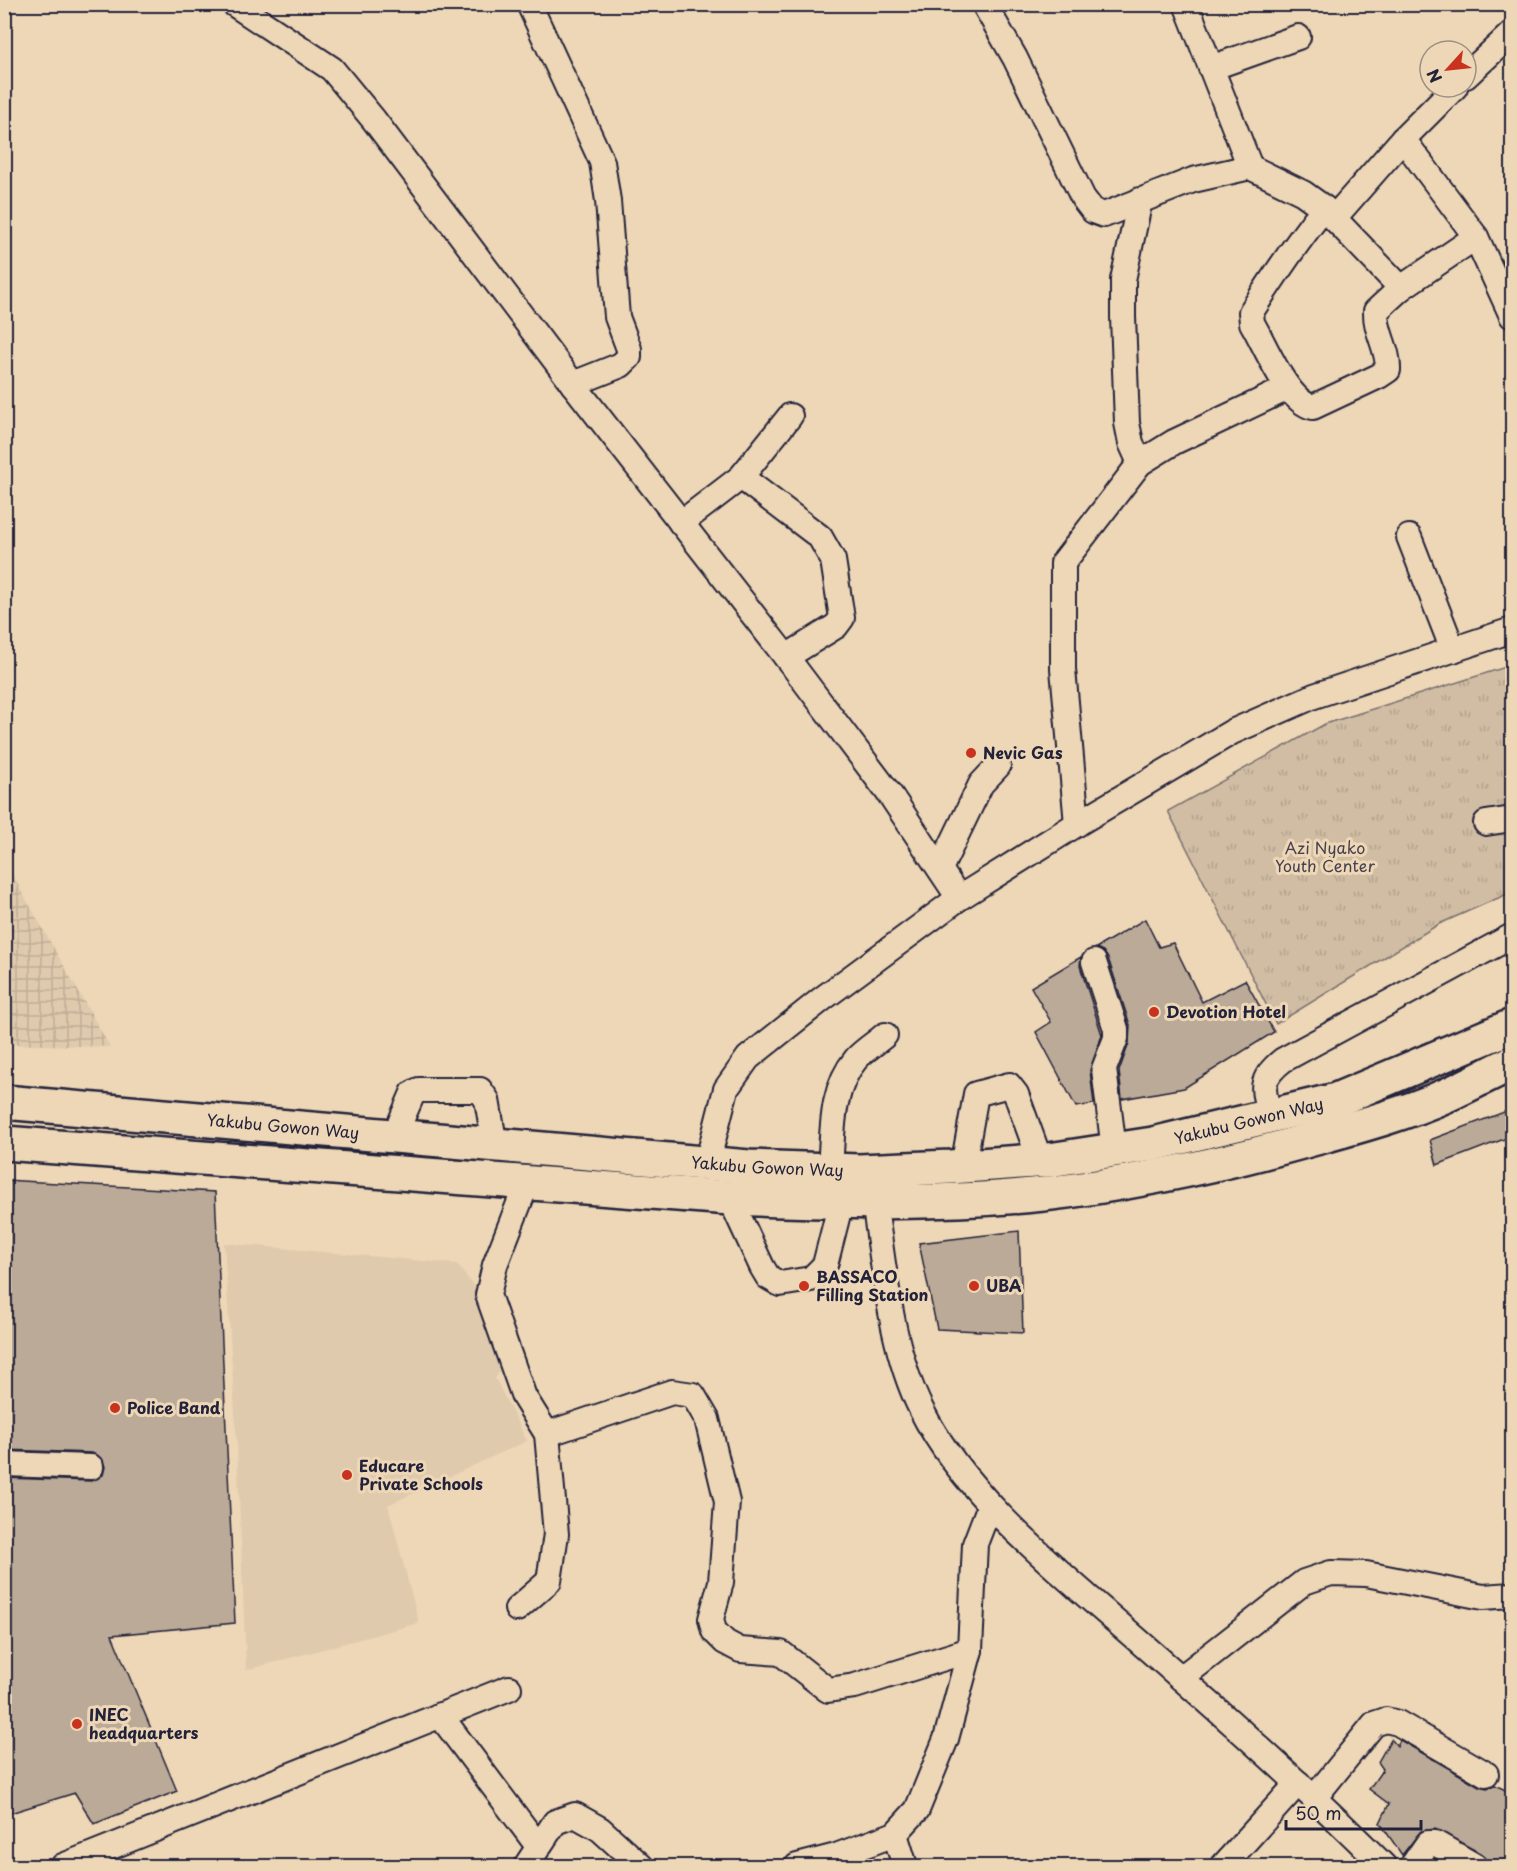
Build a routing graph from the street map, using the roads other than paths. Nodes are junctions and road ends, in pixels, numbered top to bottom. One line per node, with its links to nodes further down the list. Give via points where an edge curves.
1 (529, 4): 17 (street, via 602,162 617,317 629,349 629,357 621,365)
2 (984, 4): 12 (street, via 1093,211 1104,214)
3 (1186, 4): 8 (street)
4 (242, 6): 17 (street, via 332,69)
5 (1512, 33): 7 (street)
6 (1298, 37): 8 (street)
7 (1478, 65)
8 (1210, 68): 11 (street)
9 (1443, 99): 10 (street)
10 (1403, 139): 13 (street); 14 (street)
11 (1250, 166): 12 (street, via 1193,180); 13 (street, via 1303,193)
12 (1140, 200): 20 (street, via 1123,280 1127,423)
13 (1329, 213): 15 (street); 18 (street, via 1275,271 1267,291 1251,312 1252,323)
14 (1476, 237): 15 (street); 16 (street)
15 (1401, 288): 18 (street, via 1376,312 1388,370 1313,407 1302,405)
16 (1512, 316)
17 (573, 384): 22 (street)
18 (1288, 388): 20 (street, via 1174,442)
19 (790, 416): 21 (street)
20 (1140, 463): 30 (street, via 1063,563 1063,669)
21 (741, 477): 22 (street); 26 (street, via 820,537 833,560 842,618 836,626)
22 (681, 523): 26 (street)
23 (1409, 537): 25 (street)
24 (1512, 630): 25 (street)
25 (1453, 650): 30 (street, via 1314,696 1232,732)
26 (786, 657): 31 (street, via 891,796)
27 (998, 766): 31 (street, via 981,784)
28 (1512, 819): 29 (street)
29 (1486, 823)
30 (1077, 824): 32 (street)
31 (940, 869): 32 (street)
32 (959, 898): 46 (street, via 748,1058 726,1089)
33 (1512, 936): 39 (street, via 1268,1071 1264,1099)
34 (1094, 962): 44 (street, via 1116,1029 1104,1069)
35 (1512, 1026): 39 (highway, Yakubu Gowon Way, via 1336,1100)
36 (885, 1035): 48 (street, via 857,1059 844,1077 836,1098)
37 (1512, 1063): 41 (highway, Yakubu Gowon Way, via 1446,1096)
38 (4, 1102): 40 (highway, Yakubu Gowon Way)
39 (1286, 1112): 41 (highway); 44 (highway, Yakubu Gowon Way)
40 (394, 1137): 43 (highway, Yakubu Gowon Way); 43 (street, via 413,1093 480,1090 487,1100)
41 (1305, 1141): 52 (highway, Yakubu Gowon Way, via 1147,1179 1042,1194)
42 (4, 1143): 49 (highway, Yakubu Gowon Way)
43 (495, 1146): 46 (highway, Yakubu Gowon Way)
44 (1114, 1150): 45 (highway, Yakubu Gowon Way)
45 (1040, 1160): 47 (highway, Yakubu Gowon Way); 47 (street, via 1016,1094 1009,1085 976,1094)
46 (707, 1164): 48 (highway, Yakubu Gowon Way)
47 (963, 1167): 48 (highway, Yakubu Gowon Way)
48 (830, 1170)
49 (527, 1183): 50 (highway, Yakubu Gowon Way); 53 (street, via 495,1265 488,1295 524,1397)
50 (730, 1198): 51 (highway, Yakubu Gowon Way); 51 (street, via 762,1267 768,1277 780,1284 811,1279 825,1265)
51 (842, 1202): 52 (highway, Yakubu Gowon Way)
52 (874, 1202): 56 (street, via 895,1330 908,1380 937,1438)
53 (548, 1434): 58 (street, via 556,1534 549,1581); 59 (street, via 672,1392 693,1395 707,1419 727,1502 721,1582 711,1619 714,1631 740,1650 781,1653 828,1690 855,1686)
54 (4, 1464): 55 (street)
55 (91, 1467)
56 (990, 1505): 59 (street, via 975,1544); 60 (street)
57 (1512, 1595): 60 (street, via 1483,1597 1366,1574 1331,1573 1304,1582)
58 (517, 1609)
59 (970, 1650): 65 (street, via 946,1739 918,1810)
60 (1181, 1678): 64 (street)
61 (509, 1688): 62 (street)
62 (440, 1715): 66 (street); 67 (street)
63 (1486, 1774): 64 (street, via 1398,1723 1386,1720 1374,1724)
64 (1307, 1790): 71 (street); 72 (street)
65 (895, 1834): 69 (street); 70 (street)
66 (532, 1856): 68 (street, via 555,1822 575,1815 600,1829)
67 (63, 1866)
68 (641, 1866)
69 (797, 1866)
70 (905, 1866)
71 (1223, 1866)
72 (1384, 1866)
73 (1412, 1866): 74 (street, via 1428,1843 1435,1843)
74 (1475, 1866)

